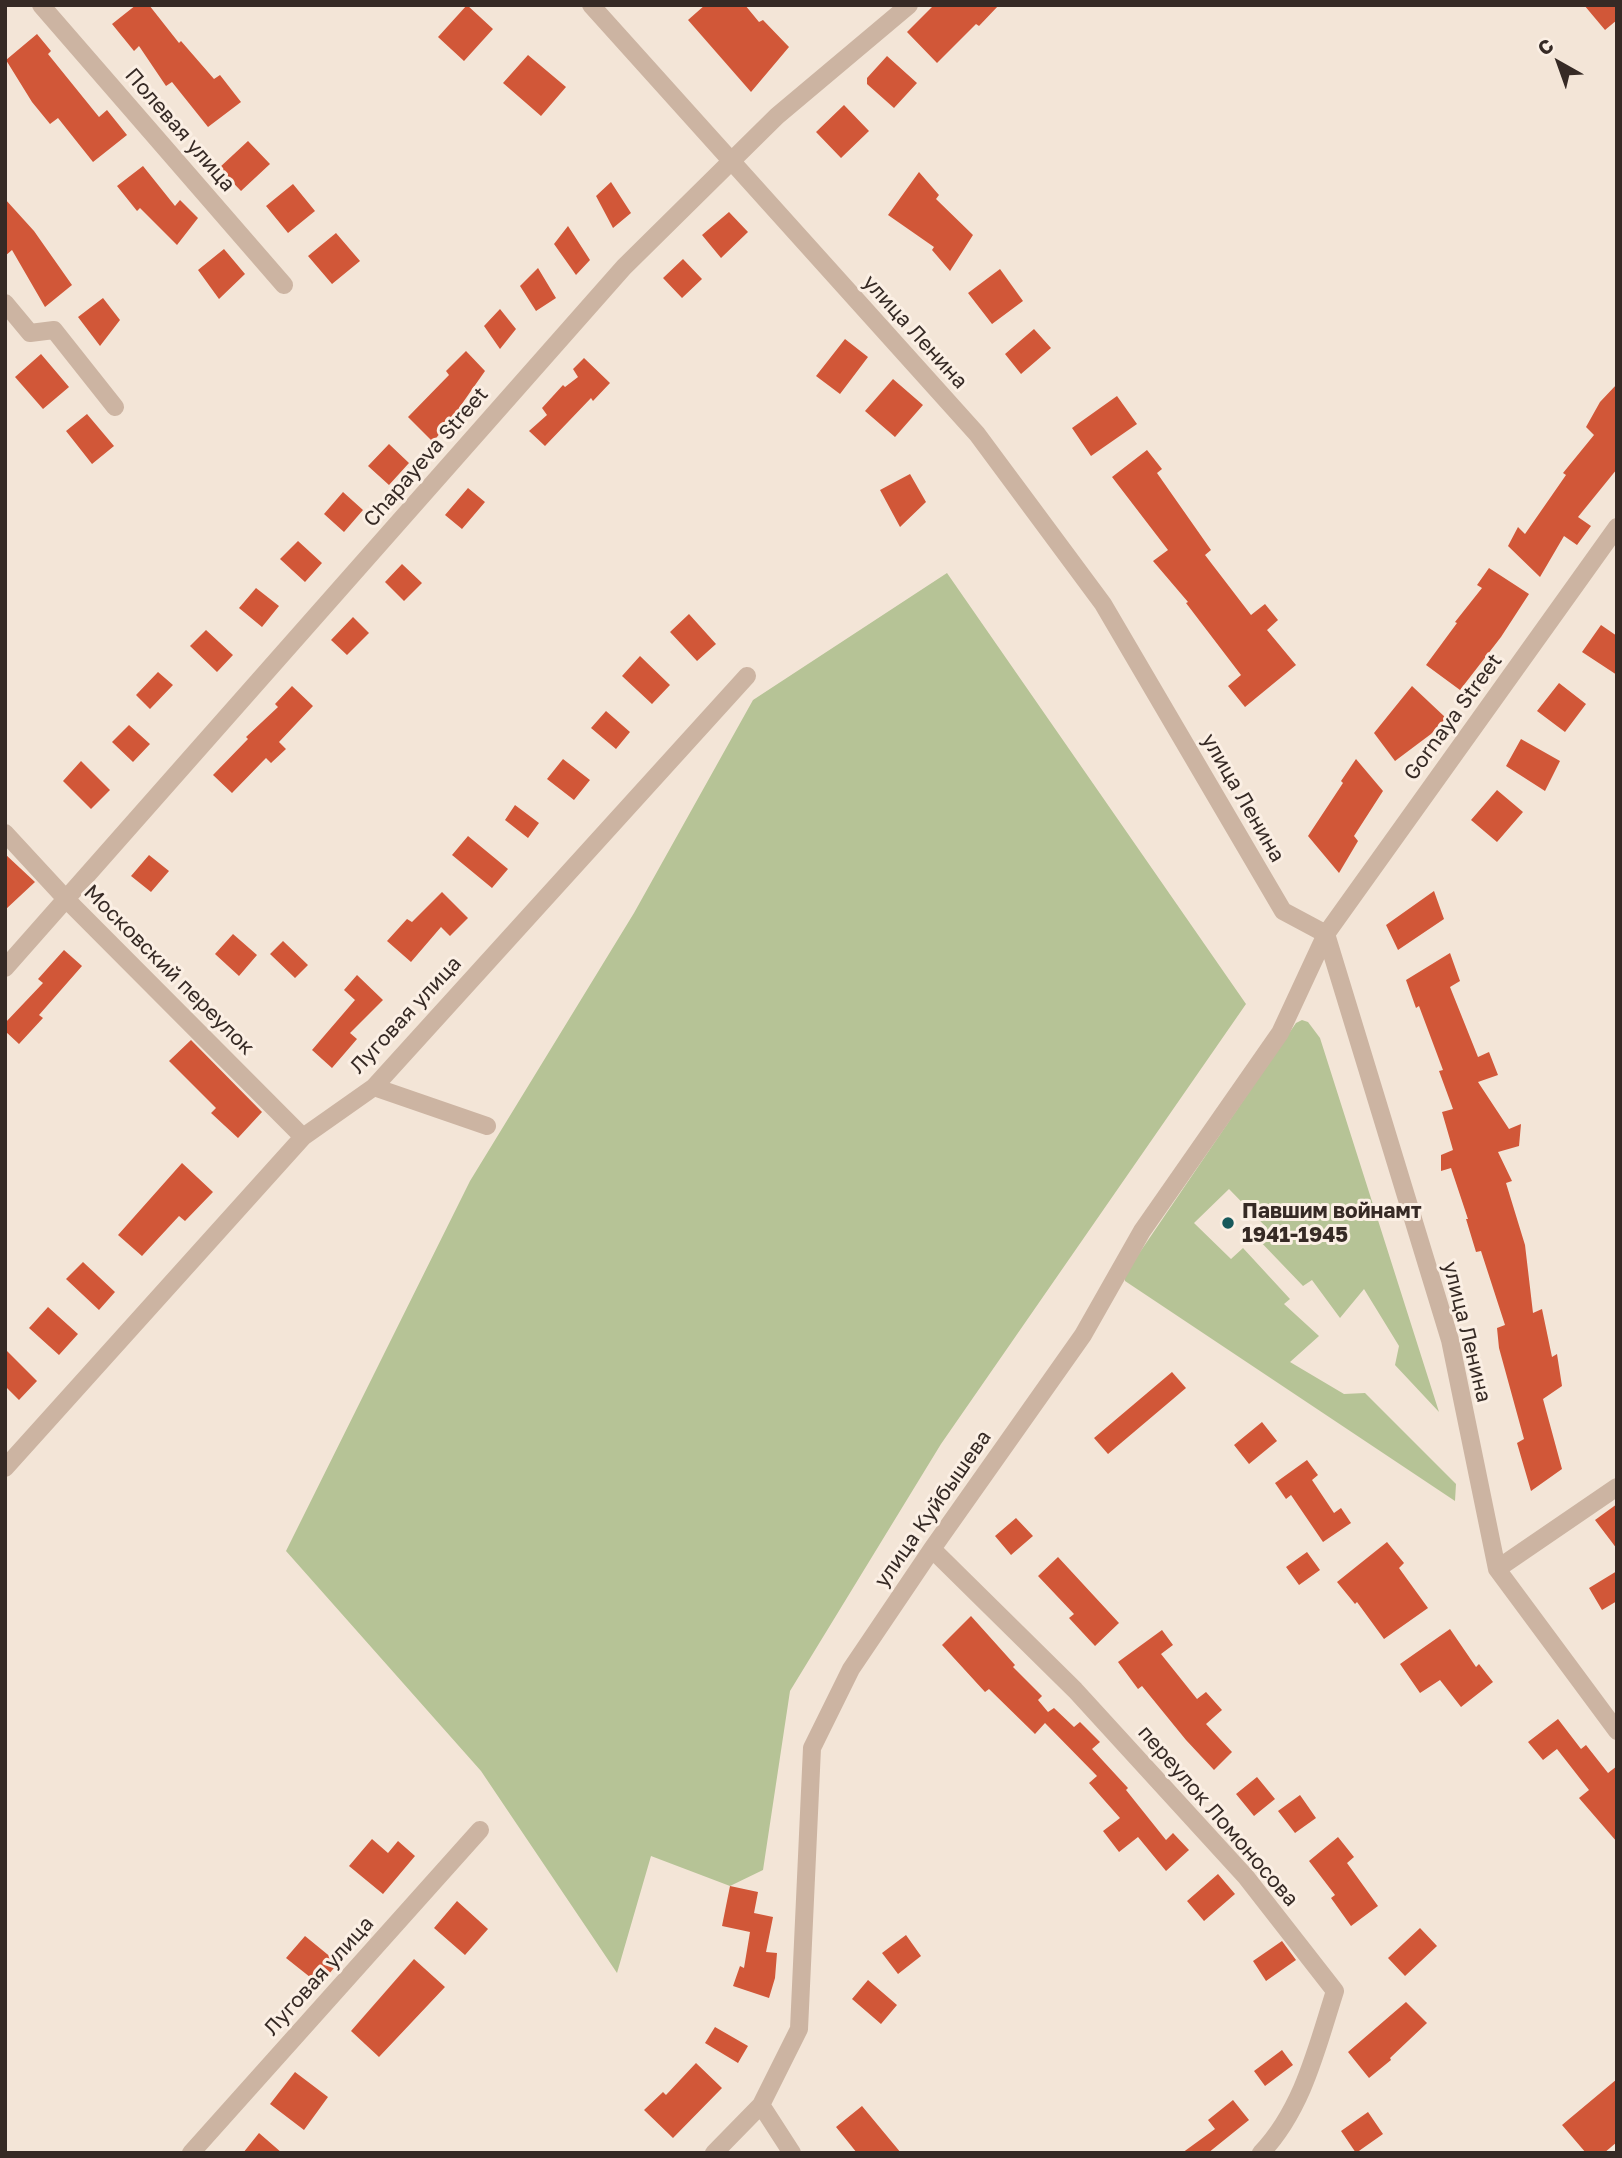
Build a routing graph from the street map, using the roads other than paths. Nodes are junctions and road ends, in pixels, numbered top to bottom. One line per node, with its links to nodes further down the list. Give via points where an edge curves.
1 (41, 5): 5 (street, Полевая улица)
2 (592, 5): 4 (street, улица Ленина)
3 (909, 5): 4 (street, Chapayeva Street, via 777,116)
4 (731, 162): 11 (street, Chapayeva Street, via 624,267); 12 (street, улица Ленина, via 977,434 1103,604 1283,911)
5 (284, 285)
6 (5, 303): 7 (street, via 30,333 54,330)
7 (115, 407)
8 (1617, 527): 12 (street, Gornaya Street)
9 (747, 676): 14 (street, Луговая улица)
10 (5, 833): 11 (street, Московский переулок)
11 (66, 899): 13 (street, Chapayeva Street); 16 (street, Московский переулок)
12 (1326, 934): 19 (street, улица Куйбышева, via 1280,1033 1142,1231 1083,1335); 20 (street, улица Ленина, via 1450,1340)
13 (5, 968)
14 (374, 1087): 15 (street); 16 (street, Луговая улица)
15 (487, 1126)
16 (303, 1137): 17 (street, Луговая улица)
17 (5, 1468)
18 (1617, 1487): 20 (street)
19 (932, 1549): 23 (street, улица Куйбышева, via 851,1669 812,1748 799,2029); 27 (street, переулок Ломоносова, via 1075,1690 1246,1878 1335,1991 1295,2106)
20 (1497, 1569): 21 (street, улица Ленина)
21 (1617, 1731)
22 (480, 1830): 24 (street, Луговая улица)
23 (761, 2105): 25 (street, улица Куйбышева); 26 (street)
24 (191, 2153)
25 (714, 2153)
26 (792, 2153)
27 (1261, 2153)

